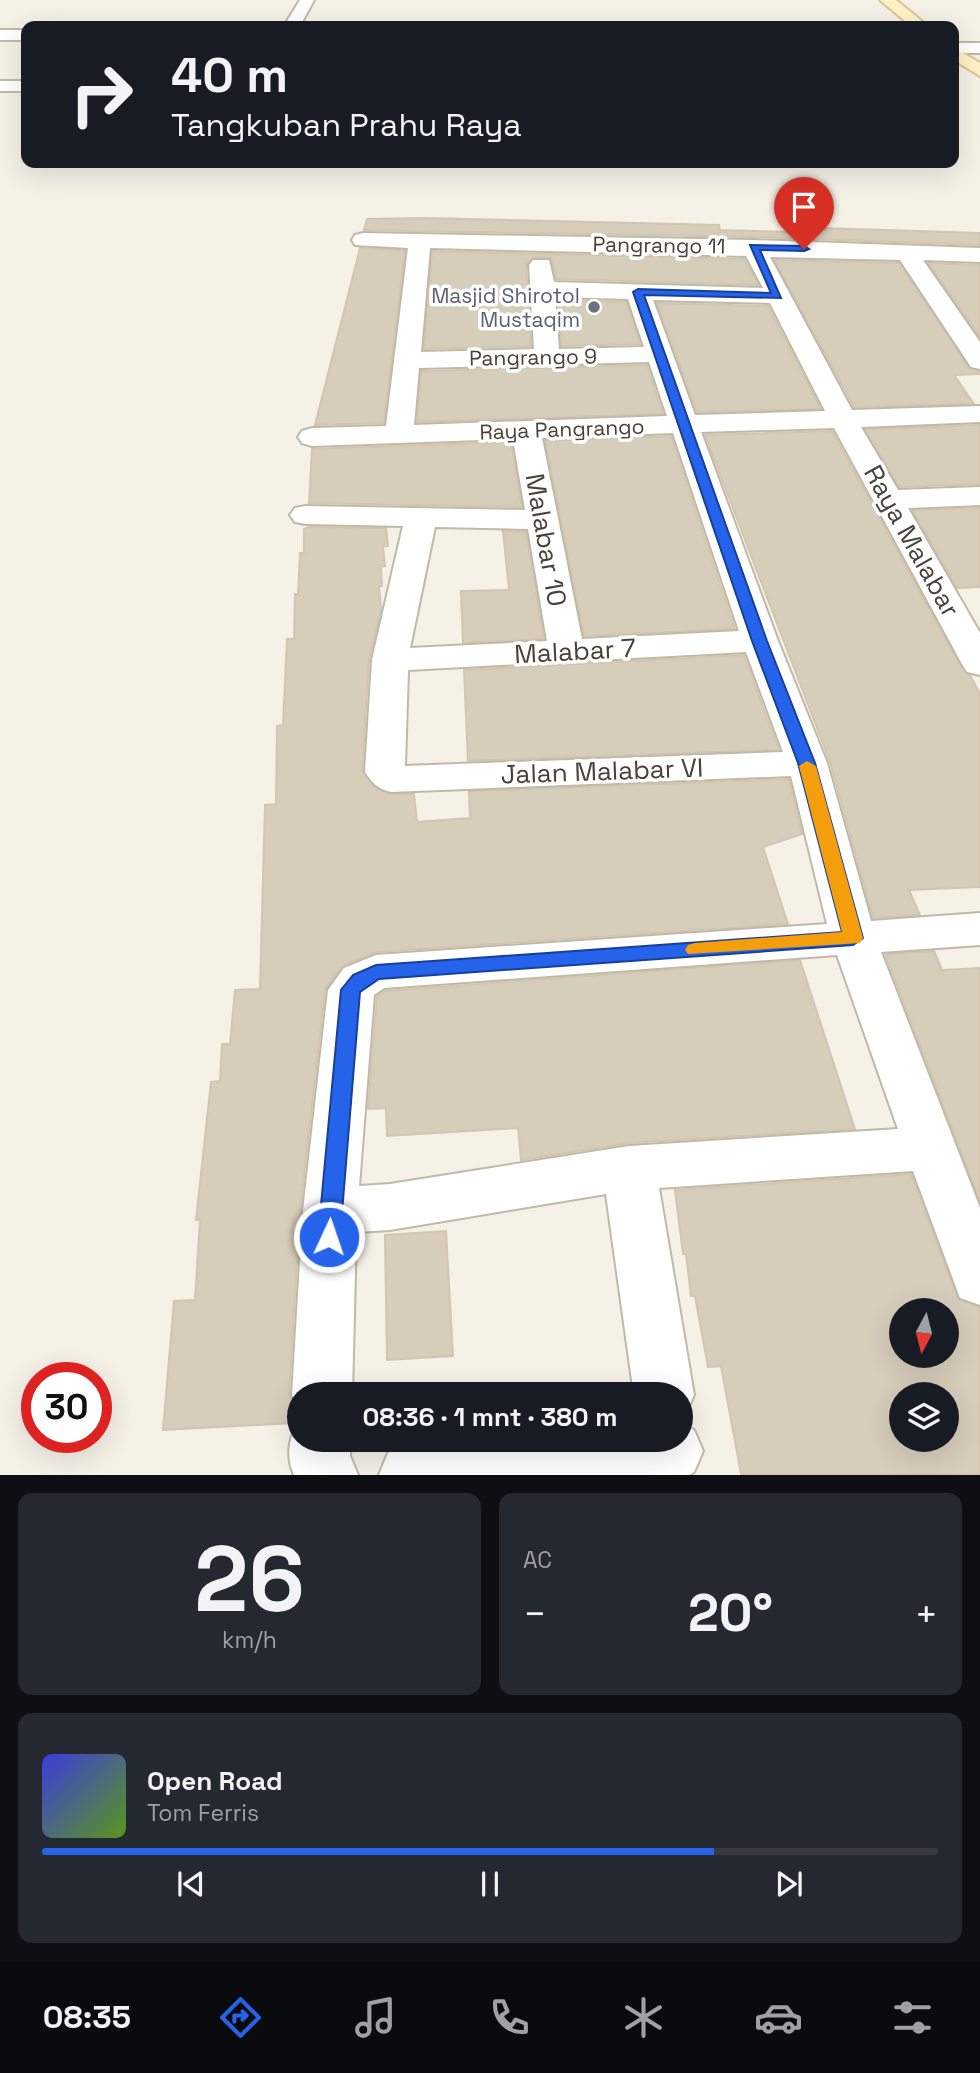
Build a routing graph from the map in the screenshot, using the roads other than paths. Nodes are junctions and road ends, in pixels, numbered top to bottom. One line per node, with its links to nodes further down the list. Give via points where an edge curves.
1 (307, 0): 3 (street)
2 (887, 0): 4 (street)
3 (295, 21)
4 (914, 21)
5 (21, 30): 6 (street)
6 (0, 32): 7 (street)
7 (21, 34)
8 (980, 48): 9 (street)
9 (959, 50)
10 (959, 54): 11 (street)
11 (980, 71)
12 (0, 86): 13 (street)
13 (21, 86)
14 (363, 240): 15 (street, Pangrango 11)
15 (419, 240): 16 (street, Pangrango 11); 26 (street)
16 (539, 242): 17 (street, Pangrango 11); 20 (street)
17 (753, 247): 18 (street, Pangrango 11); 22 (street, Raya Malabar)
18 (905, 252): 19 (street, Pangrango 11); 23 (street)
19 (980, 255)
20 (542, 289): 21 (street); 25 (street)
21 (638, 292): 22 (street); 24 (street)
22 (778, 296): 28 (street, Raya Malabar)
23 (975, 349)
24 (660, 354): 25 (street, Pangrango 9); 29 (street)
25 (547, 357): 26 (street, Pangrango 9)
26 (406, 360): 31 (street)
27 (980, 414): 28 (street, Raya Pangrango)
28 (843, 419): 29 (street, Raya Pangrango); 34 (street, Raya Malabar)
29 (685, 424): 30 (street, Raya Pangrango); 38 (street)
30 (526, 430): 31 (street, Raya Pangrango); 37 (street, Malabar 10)
31 (398, 434): 32 (street, Raya Pangrango)
32 (312, 437)
33 (980, 496): 34 (street)
34 (890, 499): 41 (street, Raya Malabar)
35 (306, 515): 36 (street)
36 (421, 517): 37 (street); 40 (street)
37 (542, 520): 39 (street, Malabar 10)
38 (760, 641): 39 (street, Malabar 7); 42 (street)
39 (566, 651): 40 (street, Malabar 7)
40 (390, 660): 42 (street, Jalan Malabar VI, via 386,772 391,779)
41 (980, 664)
42 (807, 763): 44 (street)
43 (980, 929): 44 (street)
44 (853, 938): 45 (street); 47 (street, via 376,972 360,980 351,990)
45 (930, 1148): 46 (street); 48 (street)
46 (629, 1168): 47 (street, via 390,1207); 50 (street)
47 (330, 1211): 49 (street)
48 (980, 1280)
49 (323, 1382)
50 (662, 1382)
51 (319, 1452): 53 (street)
52 (582, 1452): 54 (street)
53 (327, 1475)
54 (410, 1475)

